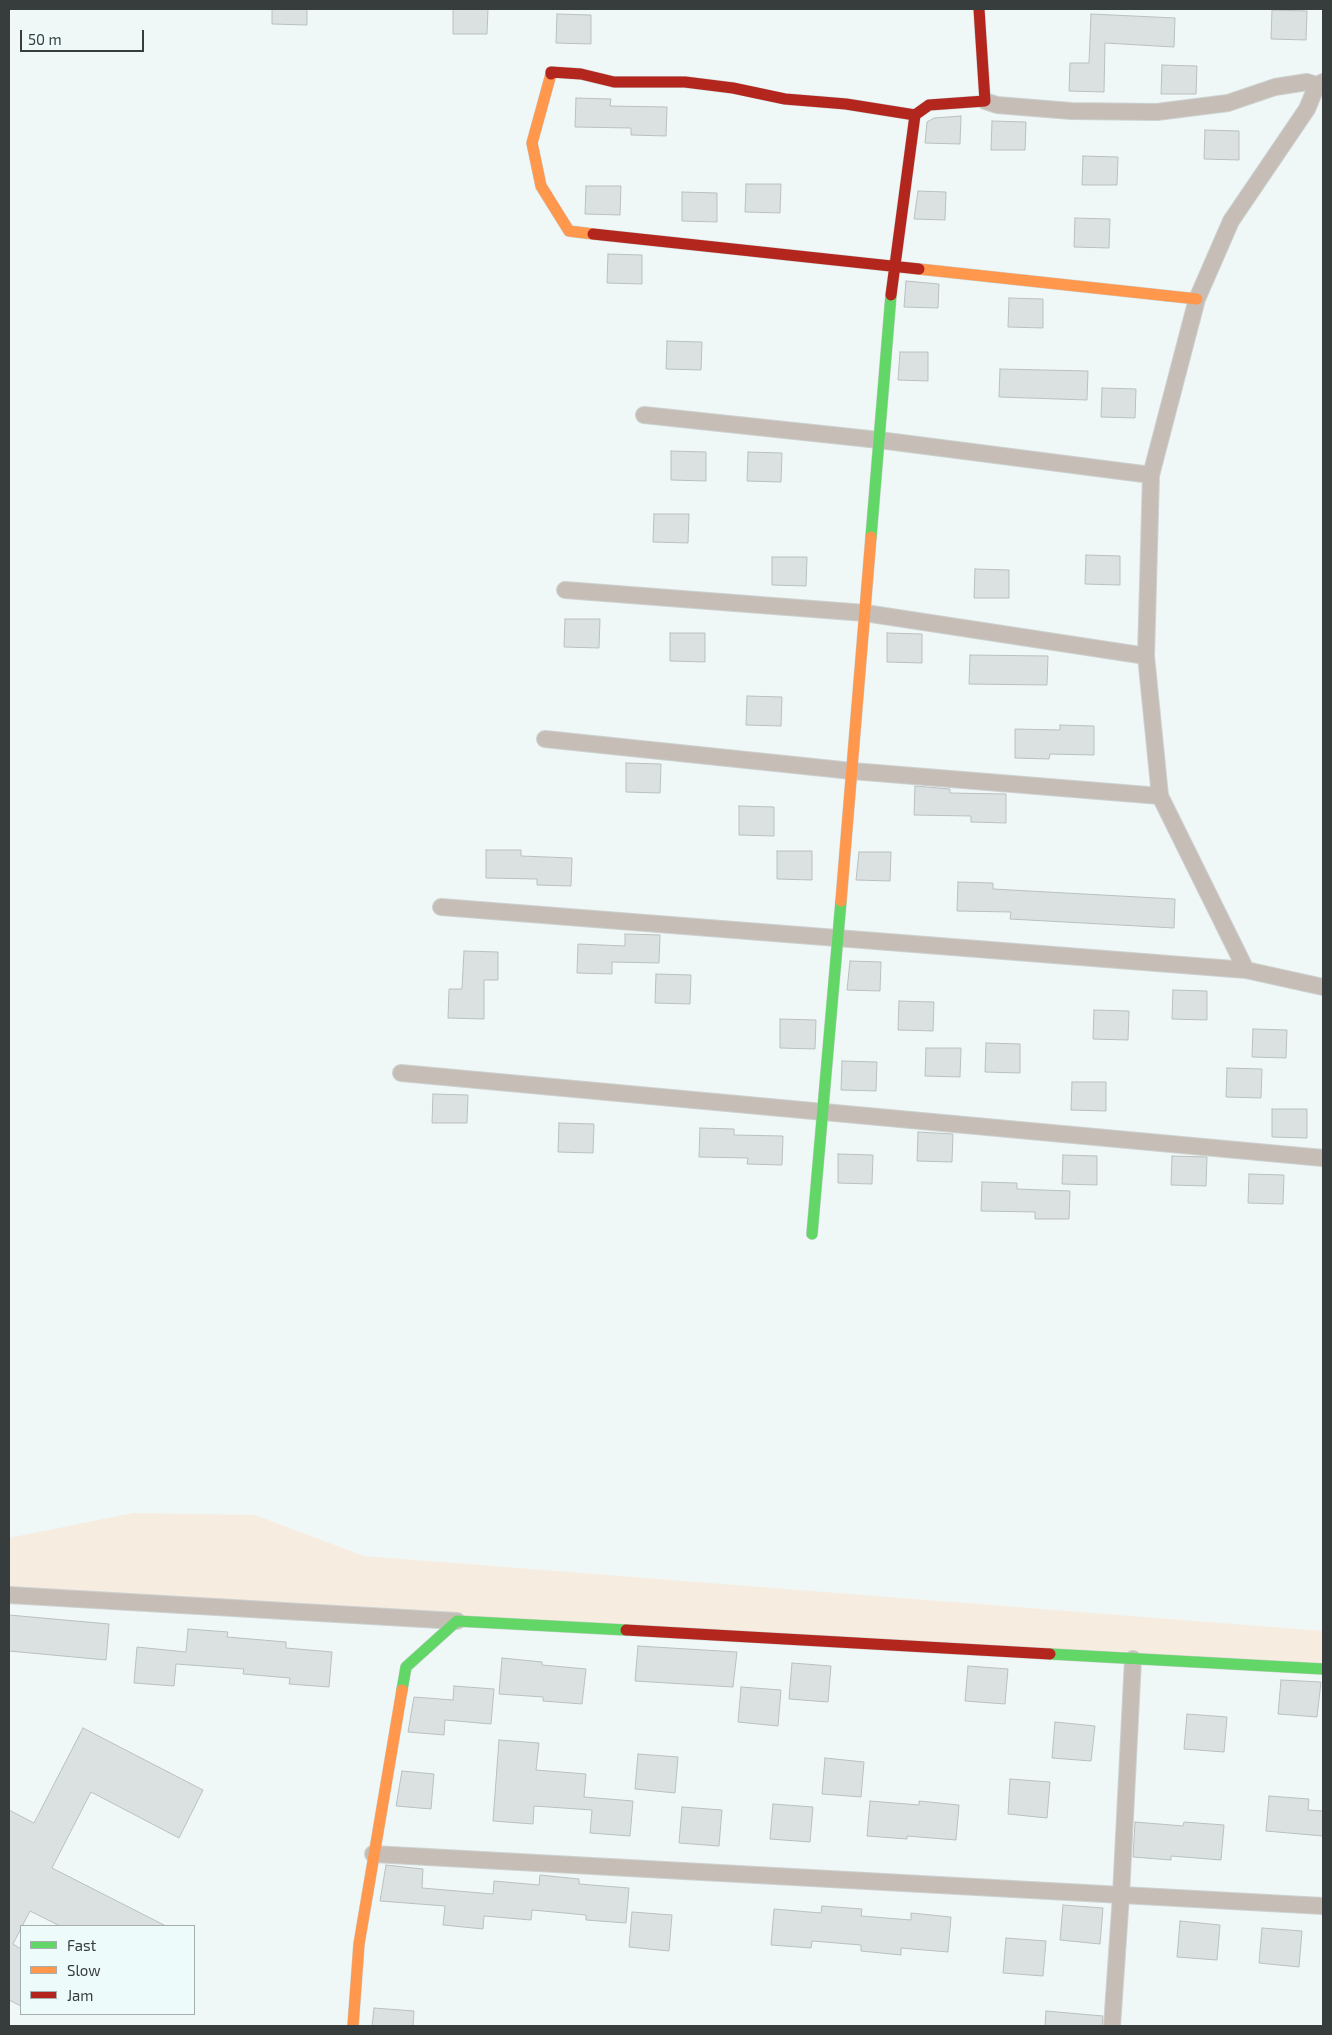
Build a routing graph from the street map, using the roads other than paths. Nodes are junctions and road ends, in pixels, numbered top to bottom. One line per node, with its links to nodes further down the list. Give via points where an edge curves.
1 (979, 9): 3 (street)
2 (1320, 84): 3 (street, via 1307,82 1275,86 1228,103 1157,112 1071,111 997,105); 6 (street, via 1307,109 1231,221)
3 (985, 101): 4 (street, via 929,104)
4 (915, 115): 5 (street); 5 (street, via 785,99 685,82 614,82 581,74 551,72 532,143 541,186 569,231)
5 (894, 264): 6 (street); 8 (street)
6 (1197, 298): 9 (street)
7 (644, 415): 8 (street)
8 (879, 440): 9 (street); 11 (street)
9 (1151, 474): 12 (street)
10 (565, 590): 11 (street)
11 (865, 613): 12 (street); 14 (street)
12 (1146, 656): 15 (street)
13 (545, 739): 14 (street)
14 (852, 771): 15 (street); 17 (street)
15 (1160, 796): 18 (street)
16 (441, 907): 17 (street)
17 (838, 938): 18 (street); 21 (street)
18 (1246, 970): 19 (street)
19 (1323, 987)
20 (401, 1073): 21 (street)
21 (824, 1112): 22 (street); 23 (street)
22 (1323, 1158)
23 (812, 1234)
24 (9, 1596): 25 (street)
25 (457, 1621): 26 (street); 28 (street, via 406,1667)
26 (1133, 1659): 27 (street); 29 (street)
27 (1323, 1669)
28 (373, 1854): 29 (street); 31 (street, via 359,1944)
29 (1121, 1895): 30 (street); 32 (street)
30 (1323, 1906)
31 (353, 2026)
32 (1112, 2026)

